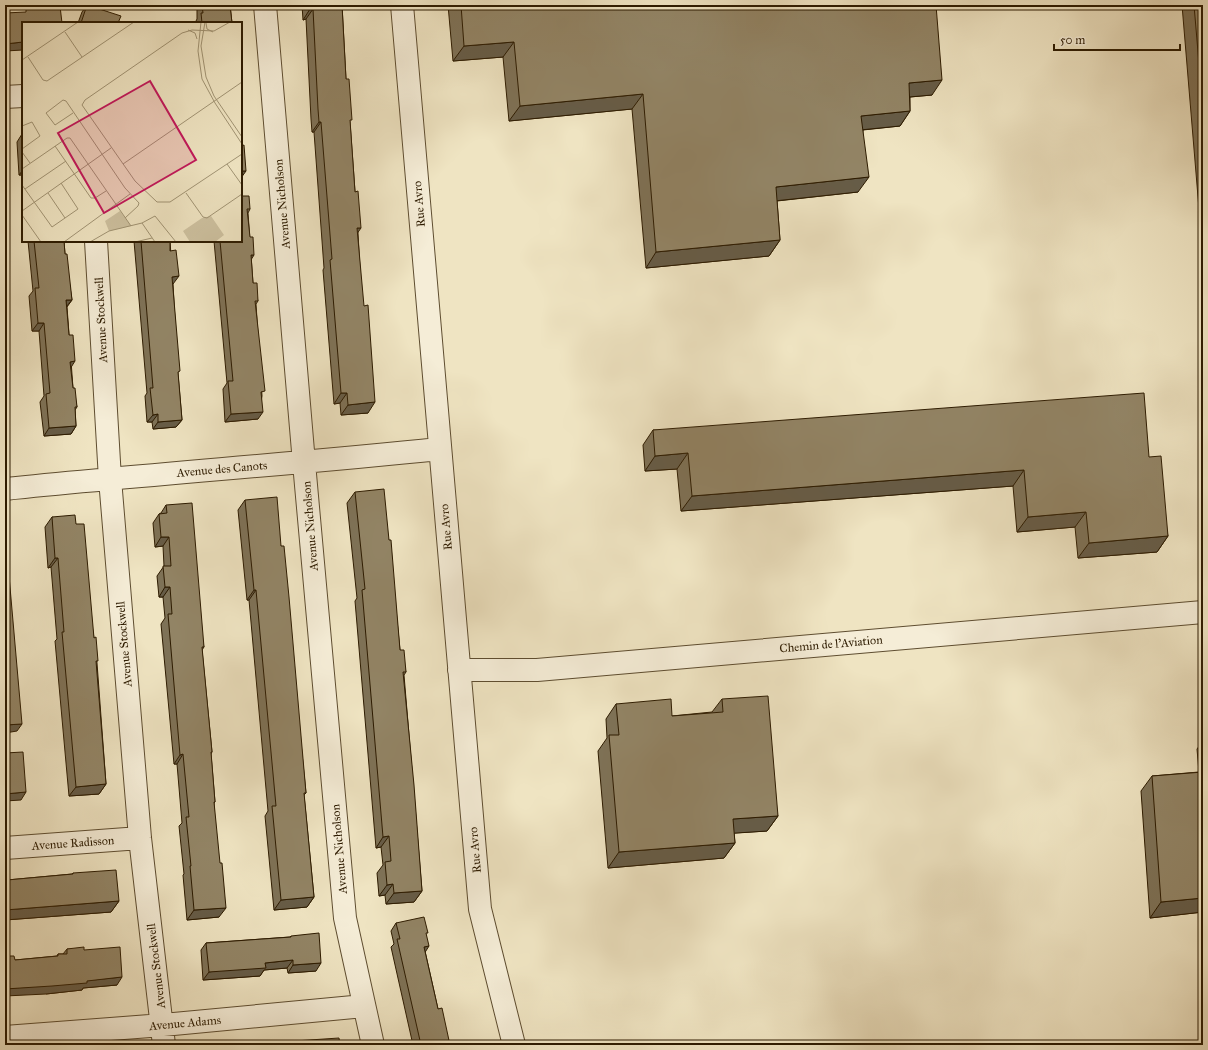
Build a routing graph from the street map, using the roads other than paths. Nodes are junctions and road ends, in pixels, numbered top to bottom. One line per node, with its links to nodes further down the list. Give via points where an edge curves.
1 (264, 5): 7 (street, Avenue Nicholson)
2 (402, 5): 6 (street, Rue Avro)
3 (22, 96): 4 (street)
4 (5, 97)
5 (96, 242): 8 (street, Avenue Stockwell)
6 (440, 450): 7 (street, Avenue des Canots); 11 (street, Rue Avro)
7 (304, 463): 8 (street, Avenue des Canots); 14 (street, Avenue Nicholson, via 345,918)
8 (110, 478): 9 (street, Avenue des Canots); 12 (street, Avenue Stockwell)
9 (5, 489)
10 (1203, 612): 11 (street, Chemin de l'Aviation, via 537,670)
11 (459, 670): 18 (street, Rue Avro, via 480,908)
12 (140, 838): 13 (street, Avenue Radisson); 15 (street, Avenue Stockwell)
13 (5, 848)
14 (364, 1006): 15 (street, Avenue Adams); 17 (street, Avenue Nicholson)
15 (164, 1035): 16 (street, Avenue Adams)
16 (5, 1037)
17 (373, 1045)
18 (514, 1045)

